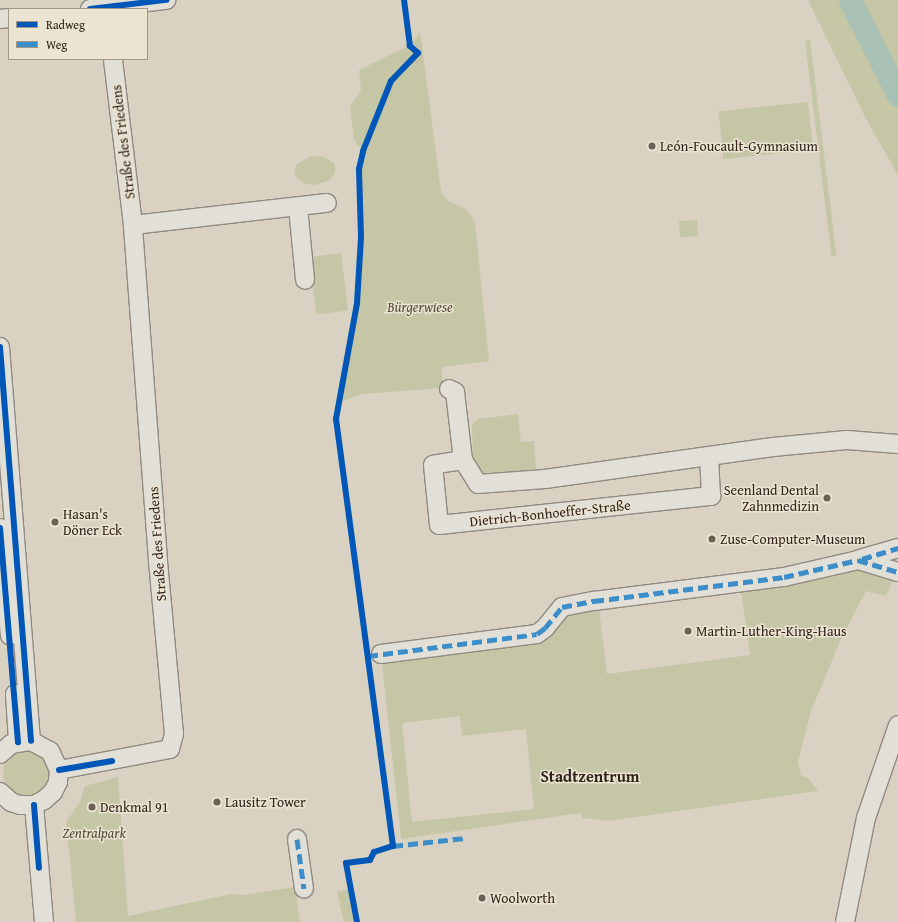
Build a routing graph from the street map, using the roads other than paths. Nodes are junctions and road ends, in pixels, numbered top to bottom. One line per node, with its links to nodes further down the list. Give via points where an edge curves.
1 (166, 0): 2 (street)
2 (101, 8)
3 (113, 60): 6 (street, Straße des Friedens)
4 (327, 203): 5 (street)
5 (298, 206): 6 (street); 7 (street)
6 (133, 225): 21 (street, Straße des Friedens, via 173,742 170,749)
7 (305, 280)
8 (0, 347): 19 (street)
9 (449, 389): 12 (street, via 455,392)
10 (898, 444): 11 (street, via 847,440)
11 (709, 456): 12 (street, via 545,479 478,484); 12 (street, Dietrich-Bonhoeffer-Straße, via 711,496 439,525 433,465)
12 (463, 460)
13 (0, 528): 19 (street)
14 (898, 548): 15 (street)
15 (858, 560): 16 (street); 17 (street, via 769,579 566,606 537,634)
16 (898, 572)
17 (381, 654)
18 (898, 725): 28 (street, via 866,818)
19 (25, 741): 20 (street); 21 (street, via 50,751)
20 (0, 754)
21 (59, 770): 23 (street, via 58,782 53,792 44,800)
22 (0, 792): 23 (street, via 11,802)
23 (27, 805): 26 (street); 27 (street)
24 (297, 839): 25 (street)
25 (304, 889)
26 (32, 922)
27 (44, 922)
28 (845, 922)

